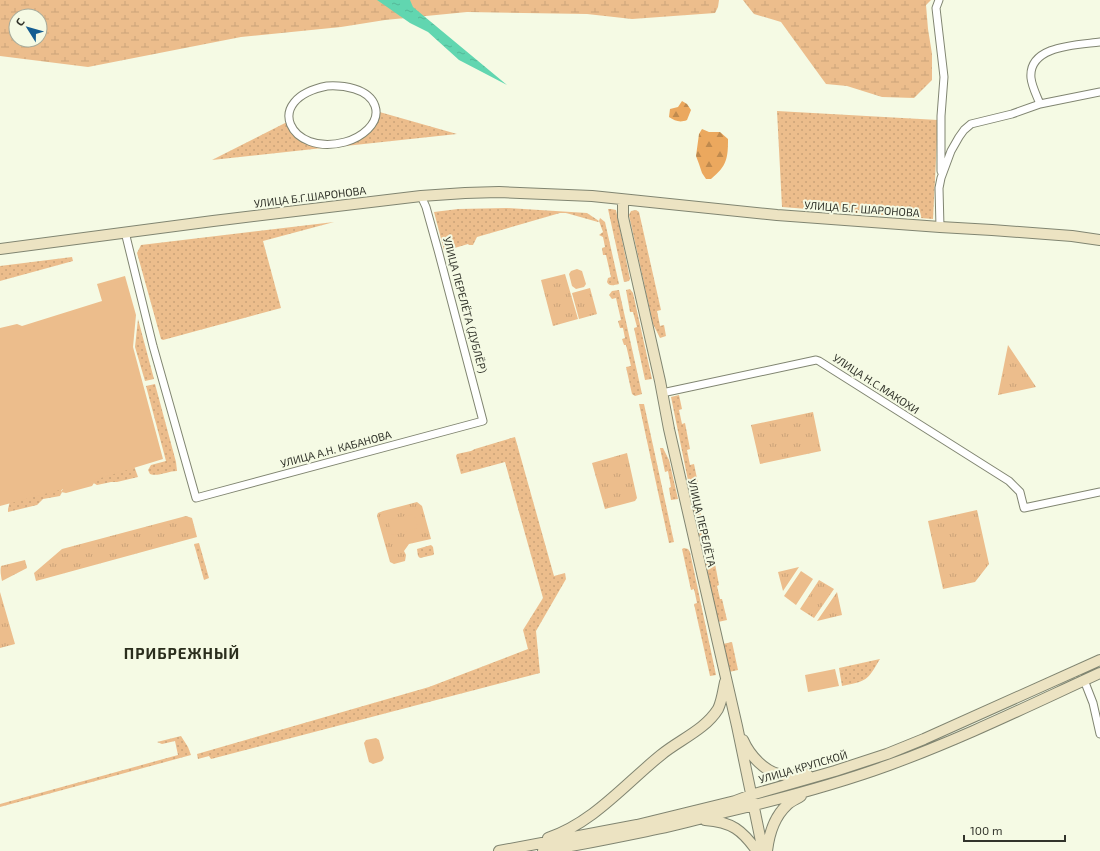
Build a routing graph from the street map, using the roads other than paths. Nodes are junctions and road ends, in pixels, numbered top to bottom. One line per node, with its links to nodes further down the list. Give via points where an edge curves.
1 (939, 0): 6 (street, via 936,8 944,77)
2 (1100, 42): 4 (street, via 1060,48 1039,57 1033,64 1031,80)
3 (1100, 92): 4 (street)
4 (1040, 104): 6 (street, via 972,124 959,137)
5 (376, 111): 5 (street, via 375,119 368,130 357,138 335,144 308,140 297,134 289,121 290,112 296,101 306,93 327,86 341,86 360,91 372,101)
6 (940, 178): 9 (street)
7 (421, 196): 8 (main road, УЛИЦА Б.Г.ШАРОНОВА, via 499,192); 10 (main road, УЛИЦА Б.Г.ШАРОНОВА); 14 (street, УЛИЦА ПЕРЕЛЁТА (ДУБЛЁР))
8 (623, 200): 9 (main road, УЛИЦА Б.Г. ШАРОНОВА); 13 (main road, УЛИЦА ПЕРЕЛЁТА, via 623,217)
9 (940, 227): 11 (main road, УЛИЦА Б.Г. ШАРОНОВА)
10 (125, 232): 12 (main road, УЛИЦА Б.Г.ШАРОНОВА); 14 (street, УЛИЦА А.Н. КАБАНОВА, via 196,498)
11 (1100, 240)
12 (0, 249)
13 (662, 393): 15 (street, УЛИЦА Н.С.МАКОХИ, via 816,360 1009,481 1020,492 1024,508); 19 (main road, УЛИЦА ПЕРЕЛЁТА)
14 (483, 421)
15 (1100, 492)
16 (1100, 660): 17 (main road, УЛИЦА КРУПСКОЙ)
17 (1079, 669): 20 (main road); 23 (main road, УЛИЦА КРУПСКОЙ, via 924,739)
18 (1100, 673): 20 (main road)
19 (725, 678): 21 (main road, УЛИЦА ПЕРЕЛЁТА); 28 (main road, via 718,709 709,720 661,755 584,820 550,837)
20 (1084, 680): 22 (street, via 1093,703); 24 (main road, via 930,750)
21 (737, 726): 23 (main road, via 751,754 770,771 782,776 793,776); 25 (main road, УЛИЦА ПЕРЕЛЁТА)
22 (1100, 734)
23 (835, 771): 25 (main road, УЛИЦА КРУПСКОЙ)
24 (807, 792): 26 (main road); 34 (main road, via 787,805 777,817)
25 (751, 795): 26 (main road, УЛИЦА ПЕРЕЛЁТА); 28 (main road, УЛИЦА КРУПСКОЙ, via 637,825)
26 (754, 806): 27 (main road); 33 (main road, УЛИЦА ПЕРЕЛЁТА)
27 (695, 820): 29 (main road); 32 (main road, via 727,824 744,835)
28 (519, 846): 30 (main road, УЛИЦА КРУПСКОЙ)
29 (588, 847): 31 (main road)
30 (499, 851)
31 (543, 851)
32 (757, 851)
33 (763, 851)
34 (767, 851)

